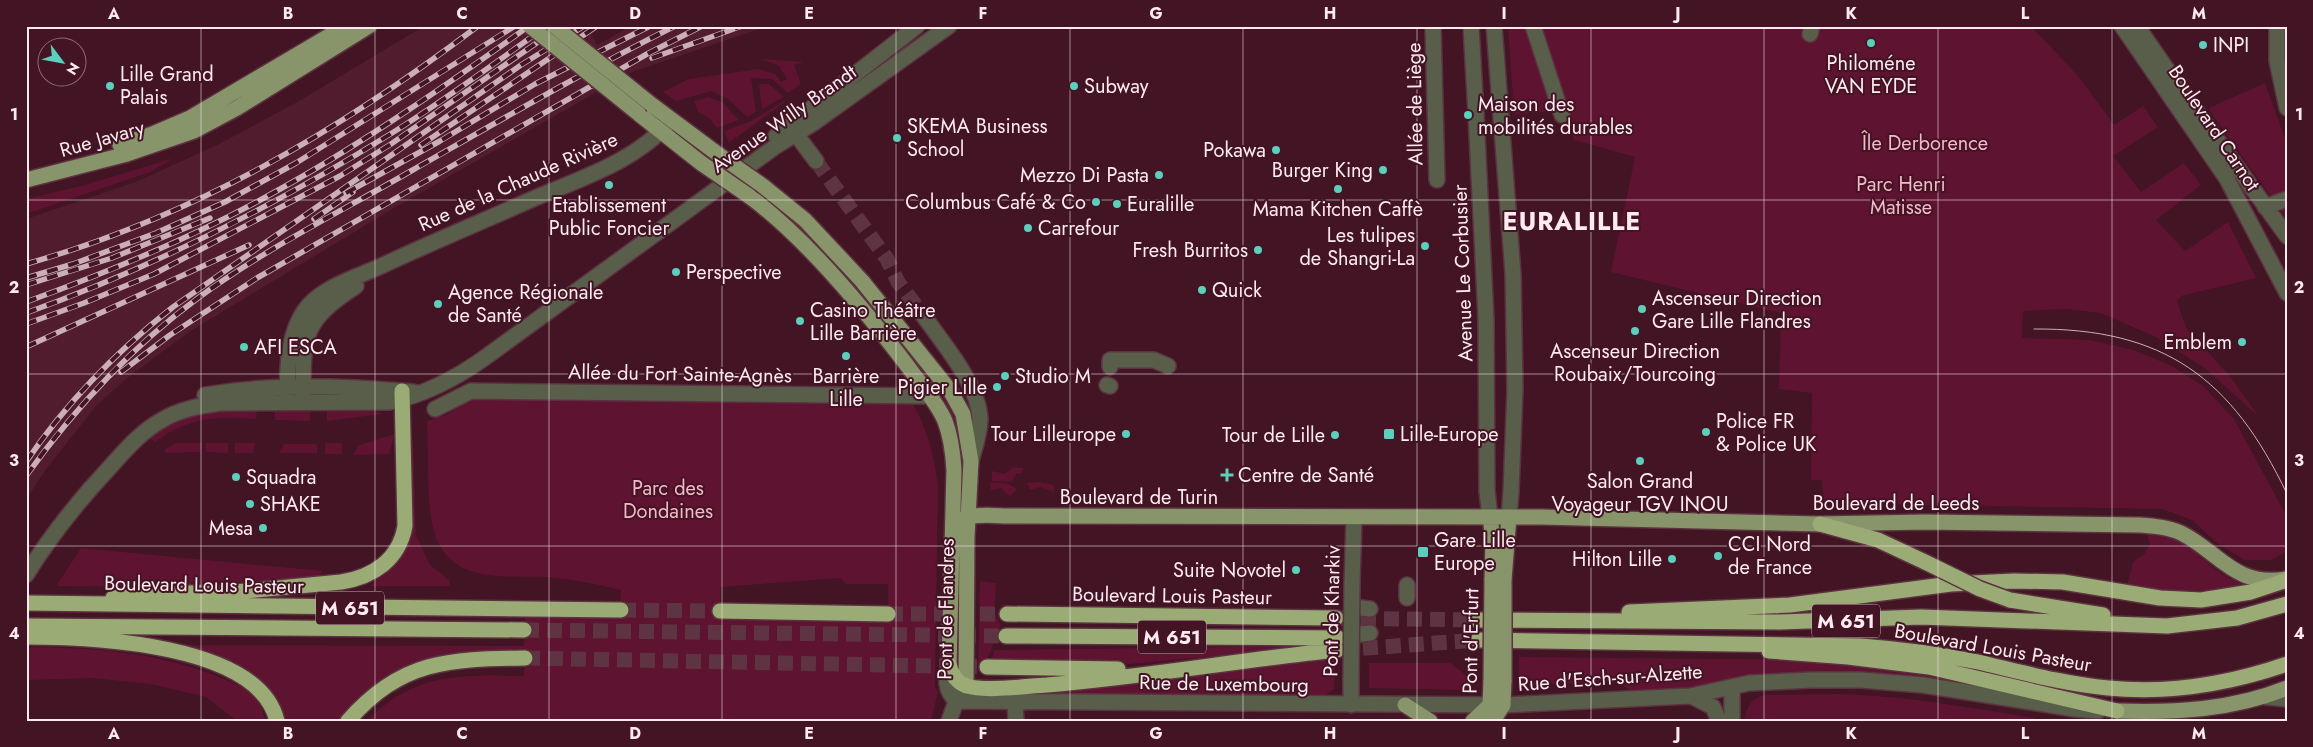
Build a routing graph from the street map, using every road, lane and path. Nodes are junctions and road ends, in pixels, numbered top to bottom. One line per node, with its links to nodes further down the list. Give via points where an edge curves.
1 (346, 26): 20 (main road, Rue Javary, via 181,123 108,149)
2 (370, 26): 21 (main road, Rue Javary, via 209,124 134,151)
3 (530, 26): 18 (main road, bridge)
4 (554, 26): 16 (main road, bridge)
5 (917, 26): 17 (street, Avenue Willy Brandt)
6 (949, 26): 17 (street, Avenue Willy Brandt)
7 (1433, 26): 22 (street, Allée de Liège)
8 (1471, 26): 42 (street, Avenue Le Corbusier, bridge, via 1486,319)
9 (1494, 26): 43 (street, bridge, via 1516,327)
10 (1533, 26): 15 (street)
11 (2122, 26): 27 (street, Boulevard Carnot, via 2227,179)
12 (2137, 26): 24 (street, Boulevard Carnot)
13 (2277, 26): 14 (street, via 2277,61)
14 (2287, 108)
15 (1562, 115)
16 (671, 120): 18 (street, Rue de la Chaude Rivière); 40 (main road, Pont de Flandres, bridge, via 805,220 853,271 951,392 963,414)
17 (792, 130): 19 (street); 35 (street, Avenue Willy Brandt, via 668,226 641,242 468,369 439,385)
18 (661, 132): 26 (street, Rue de la Chaude Rivière, via 613,164); 36 (main road, Pont de Flandres, bridge, via 783,225 882,334)
19 (816, 161)
20 (26, 170)
21 (26, 180)
22 (1437, 180)
23 (2287, 199): 24 (street)
24 (2269, 212): 25 (street, Boulevard Carnot)
25 (2287, 236)
26 (401, 256): 33 (street, Rue de la Chaude Rivière, via 318,314 307,335); 34 (street, Rue de la Chaude Rivière, via 337,286 308,306 294,337)
27 (2269, 256): 28 (street, Boulevard Carnot); 29 (street, Boulevard Carnot)
28 (2287, 280)
29 (2287, 293)
30 (923, 315): 40 (street, via 976,397 979,428)
31 (1168, 366): 32 (street, via 1154,360 1110,360)
32 (1110, 367)
33 (303, 386): 34 (street); 35 (street, Avenue Willy Brandt, via 379,388); 37 (street, Rue de la Chaude Rivière)
34 (287, 387): 38 (street, Rue de la Chaude Rivière); 47 (street, via 198,396 152,415 127,435 76,490)
35 (407, 394): 37 (street, Avenue Willy Brandt, via 378,403); 52 (highway, via 405,526 394,554 376,571 341,582 235,592 140,594)
36 (929, 396): 39 (street, Allée du Fort Sainte-Agnès, via 471,390); 46 (main road, Pont de Flandres, via 944,421 951,444)
37 (303, 402): 38 (street)
38 (287, 403): 48 (street, via 195,406 154,424 82,497)
39 (435, 409)
40 (971, 461): 41 (main road, Pont de Flandres)
41 (968, 517): 44 (main road, Boulevard de Turin, via 992,513); 46 (main road, Pont de Flandres, via 958,520); 78 (main road, Pont de Flandres)
42 (1490, 517): 43 (main road, Boulevard de Leeds); 44 (main road, Boulevard de Turin); 50 (main road, Pont d'Erfurt)
43 (1509, 517): 45 (main road, Boulevard de Leeds); 50 (main road, Pont d'Erfurt)
44 (1354, 518): 54 (street, Pont de Kharkiv, bridge)
45 (1820, 524): 49 (main road, Boulevard de Leeds, via 1925,522 2159,527 2182,533 2238,572 2266,579); 63 (highway, bridge, via 1878,540 2010,600 2112,616)
46 (953, 526): 74 (main road, Pont de Flandres)
47 (26, 558)
48 (26, 575)
49 (2287, 579): 62 (highway, via 2251,592 2201,600 2160,598 2063,582 2014,581 1951,584 1790,605 1637,611)
50 (1498, 580): 88 (main road, Pont d'Erfurt, bridge)
51 (26, 603): 52 (highway, Boulevard Louis Pasteur / M 651)
52 (80, 603): 56 (highway, Boulevard Louis Pasteur / M 651)
53 (2287, 604): 63 (highway, Boulevard Louis Pasteur / M 651)
54 (1352, 607): 55 (street); 71 (street, Pont de Kharkiv, bridge)
55 (1370, 609)
56 (621, 610)
57 (720, 612): 58 (highway)
58 (888, 614)
59 (1007, 614): 60 (highway, Boulevard Louis Pasteur / M 651)
60 (1336, 618)
61 (1477, 620): 62 (highway, Boulevard Louis Pasteur / M 651)
62 (1530, 620): 63 (highway, Boulevard Louis Pasteur / M 651, via 1780,622 1966,618 2167,626)
63 (2214, 622)
64 (26, 626): 66 (highway, Boulevard Louis Pasteur / M 651)
65 (524, 630): 66 (highway, Boulevard Louis Pasteur / M 651)
66 (78, 632): 69 (highway); 90 (highway, via 140,644 232,670 264,694)
67 (1370, 633): 71 (street)
68 (1006, 636): 71 (highway, Boulevard Louis Pasteur / M 651)
69 (26, 637)
70 (1478, 640): 72 (highway, Boulevard Louis Pasteur / M 651)
71 (1342, 641): 77 (highway); 86 (street, Pont de Kharkiv, bridge, via 1351,678)
72 (1716, 642): 75 (highway, Boulevard Louis Pasteur / M 651, via 1900,649 2076,684 2127,690 2208,685); 89 (highway, via 1780,653 1922,666)
73 (524, 658): 91 (highway, via 465,659 417,669 388,683)
74 (949, 664): 78 (highway, via 953,675); 84 (street, Pont de Flandres, via 947,689)
75 (2287, 664)
76 (987, 667): 77 (highway, via 1093,670)
77 (1191, 667): 78 (highway, via 1076,683)
78 (966, 686): 84 (street, Pont de Flandres)
79 (1732, 687): 81 (street, Rue d'Esch-sur-Alzette); 89 (street, via 1784,680 1883,681 2075,709); 98 (street)
80 (2287, 688): 82 (main road)
81 (1690, 696): 88 (street, Rue d'Esch-sur-Alzette); 97 (street, via 1713,707)
82 (2266, 697): 83 (street); 89 (main road, via 2198,710)
83 (2287, 699)
84 (957, 701): 85 (street, Rue de Luxembourg); 92 (street)
85 (1015, 702): 86 (street, Rue de Luxembourg); 93 (street)
86 (1351, 705): 87 (street, Rue de Luxembourg)
87 (1405, 705): 88 (street, Rue de Luxembourg); 94 (main road)
88 (1497, 705): 95 (main road); 96 (main road, via 1500,713)
89 (2116, 711)
90 (277, 721)
91 (348, 721)
92 (949, 721)
93 (1016, 721)
94 (1430, 721)
95 (1473, 721)
96 (1492, 721)
97 (1718, 721)
98 (1732, 721)

